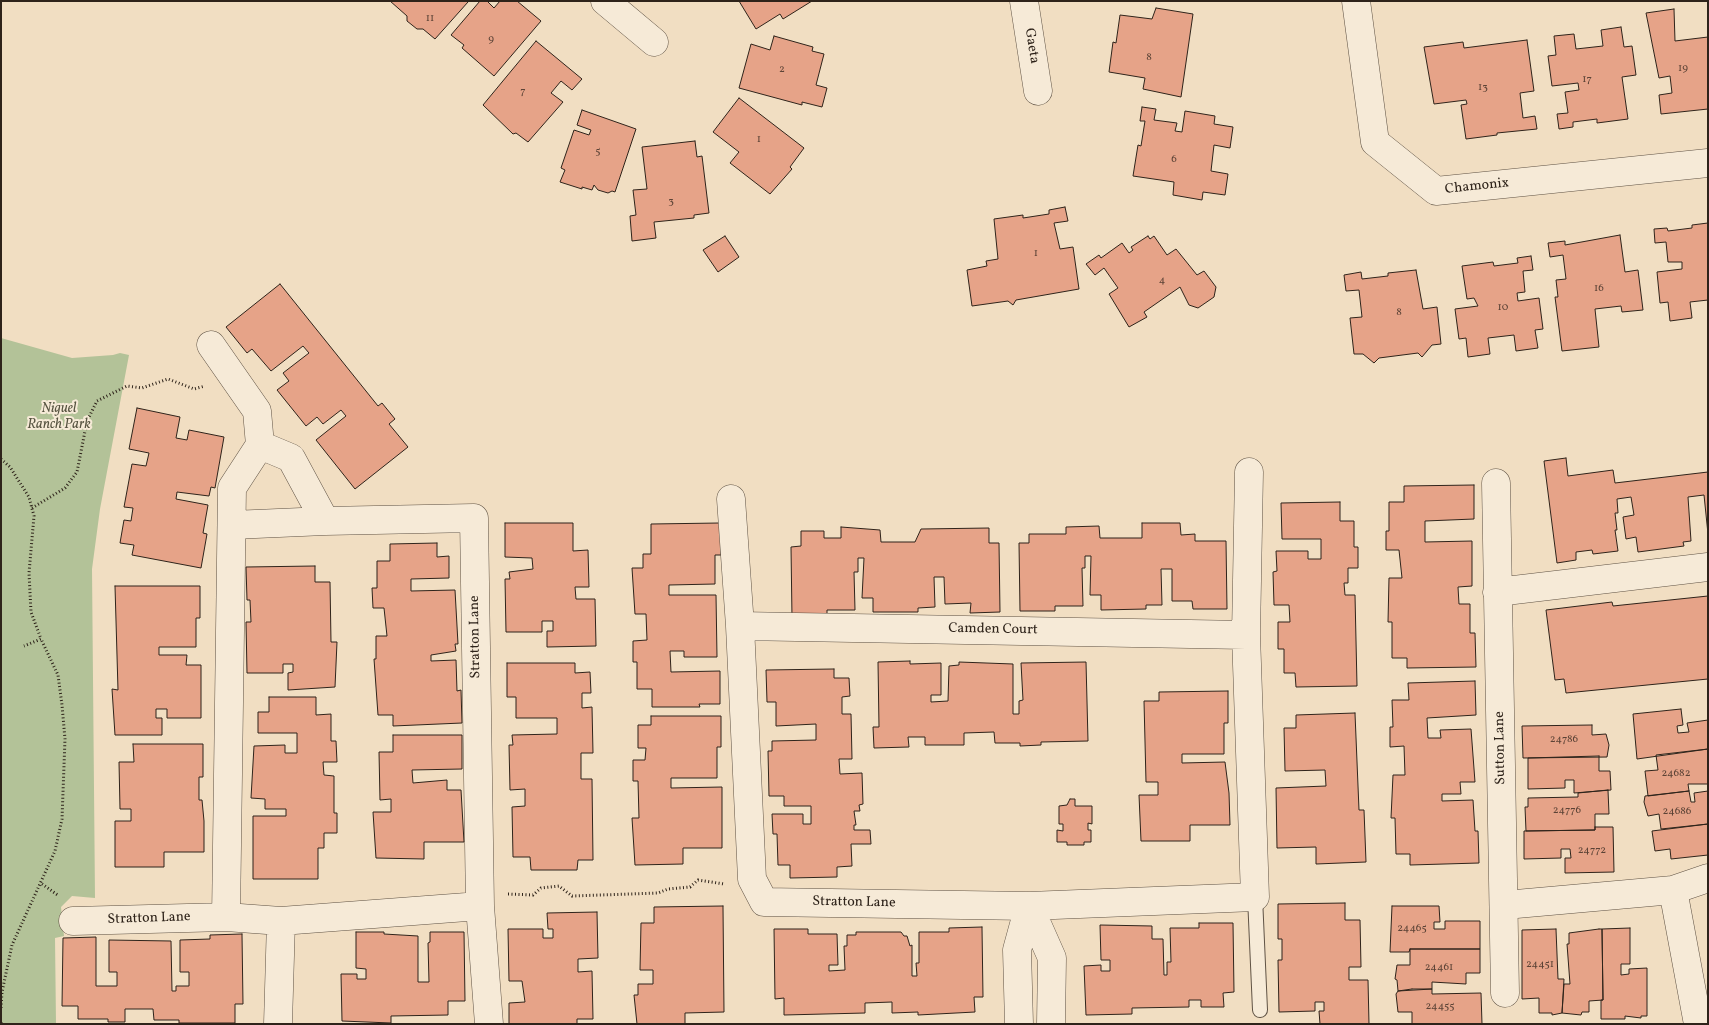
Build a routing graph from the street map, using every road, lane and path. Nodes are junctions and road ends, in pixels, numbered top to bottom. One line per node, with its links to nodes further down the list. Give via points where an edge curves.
1 (605, 1): 4 (street)
2 (1024, 1): 5 (street, Gaeta)
3 (1356, 1): 6 (street, Chamonix, via 1375,142 1436,191)
4 (654, 42)
5 (1038, 91)
6 (1708, 163)
7 (210, 345): 8 (street)
8 (230, 372): 9 (street, via 257,411); 14 (path, via 209,385 194,389 168,379 142,388 127,386 97,401 87,421 77,472 65,488)
9 (260, 444): 15 (street, via 291,458); 16 (street, via 232,488)
10 (1, 459): 14 (path, via 29,497)
11 (1249, 472): 20 (street)
12 (1496, 483): 18 (street, Sutton Lane)
13 (731, 500): 19 (street)
14 (32, 508): 21 (path, via 31,612)
15 (325, 521): 16 (street, Stratton Lane); 28 (street, Stratton Lane, via 474,518)
16 (232, 525): 30 (street)
17 (1708, 567): 18 (street)
18 (1496, 592): 27 (street, Sutton Lane)
19 (740, 626): 20 (street, Camden Court); 23 (street)
20 (1246, 635): 26 (street)
21 (41, 639): 22 (path); 34 (path, via 58,676 62,705 65,739 62,819 55,851 12,945)
22 (24, 646)
23 (752, 879): 28 (path, via 723,884 698,880 690,887 658,893 572,896 559,886 541,888 533,895 510,893); 29 (street, Stratton Lane, via 764,902)
24 (1706, 886): 25 (street)
25 (1672, 890): 27 (street); 40 (street)
26 (1255, 897): 29 (street, Stratton Lane); 35 (lane)
27 (1505, 905): 33 (street, Sutton Lane)
28 (480, 906): 32 (street, Stratton Lane); 37 (street, Stratton Lane)
29 (1029, 906): 38 (street, via 1017,950); 39 (street, via 1052,958)
30 (226, 916): 31 (street, Stratton Lane); 32 (street, Stratton Lane)
31 (73, 921)
32 (281, 921): 36 (street)
33 (1505, 993)
34 (1, 1008)
35 (1260, 1010)
36 (278, 1024)
37 (489, 1024)
38 (1019, 1024)
39 (1051, 1024)
40 (1698, 1024)

